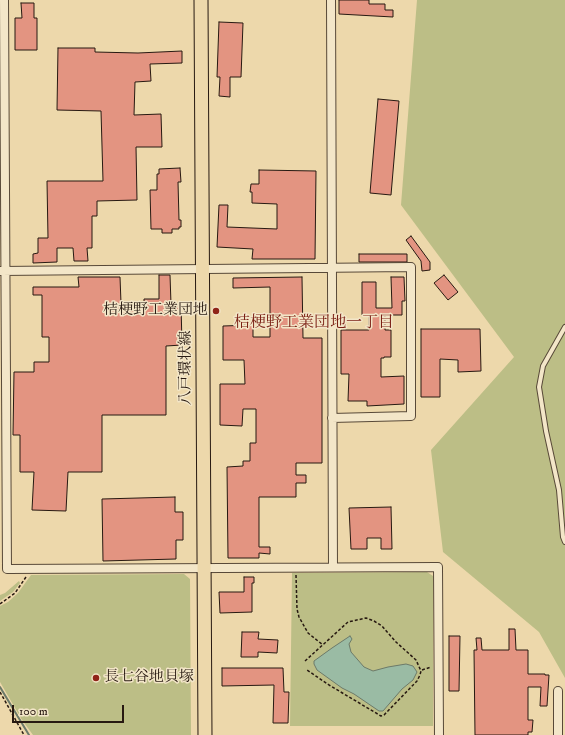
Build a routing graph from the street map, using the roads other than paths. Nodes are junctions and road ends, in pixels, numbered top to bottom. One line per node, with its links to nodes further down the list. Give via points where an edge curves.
1 (4, 0): 6 (street)
2 (201, 0): 5 (main road, 八戸環状線)
3 (331, 0): 4 (street)
4 (332, 268): 5 (street); 8 (street); 8 (street, via 411,267 411,416)
5 (202, 269): 6 (street); 11 (main road, 八戸環状線)
6 (3, 271): 11 (street, via 8,569)
7 (565, 327): 9 (lane, via 543,366 540,387)
8 (332, 418): 10 (street)
9 (565, 542)
10 (334, 566): 11 (street); 14 (street, via 438,567)
11 (204, 568): 13 (main road, 八戸環状線)
12 (558, 691): 15 (street)
13 (205, 735)
14 (439, 735)
15 (558, 735)

